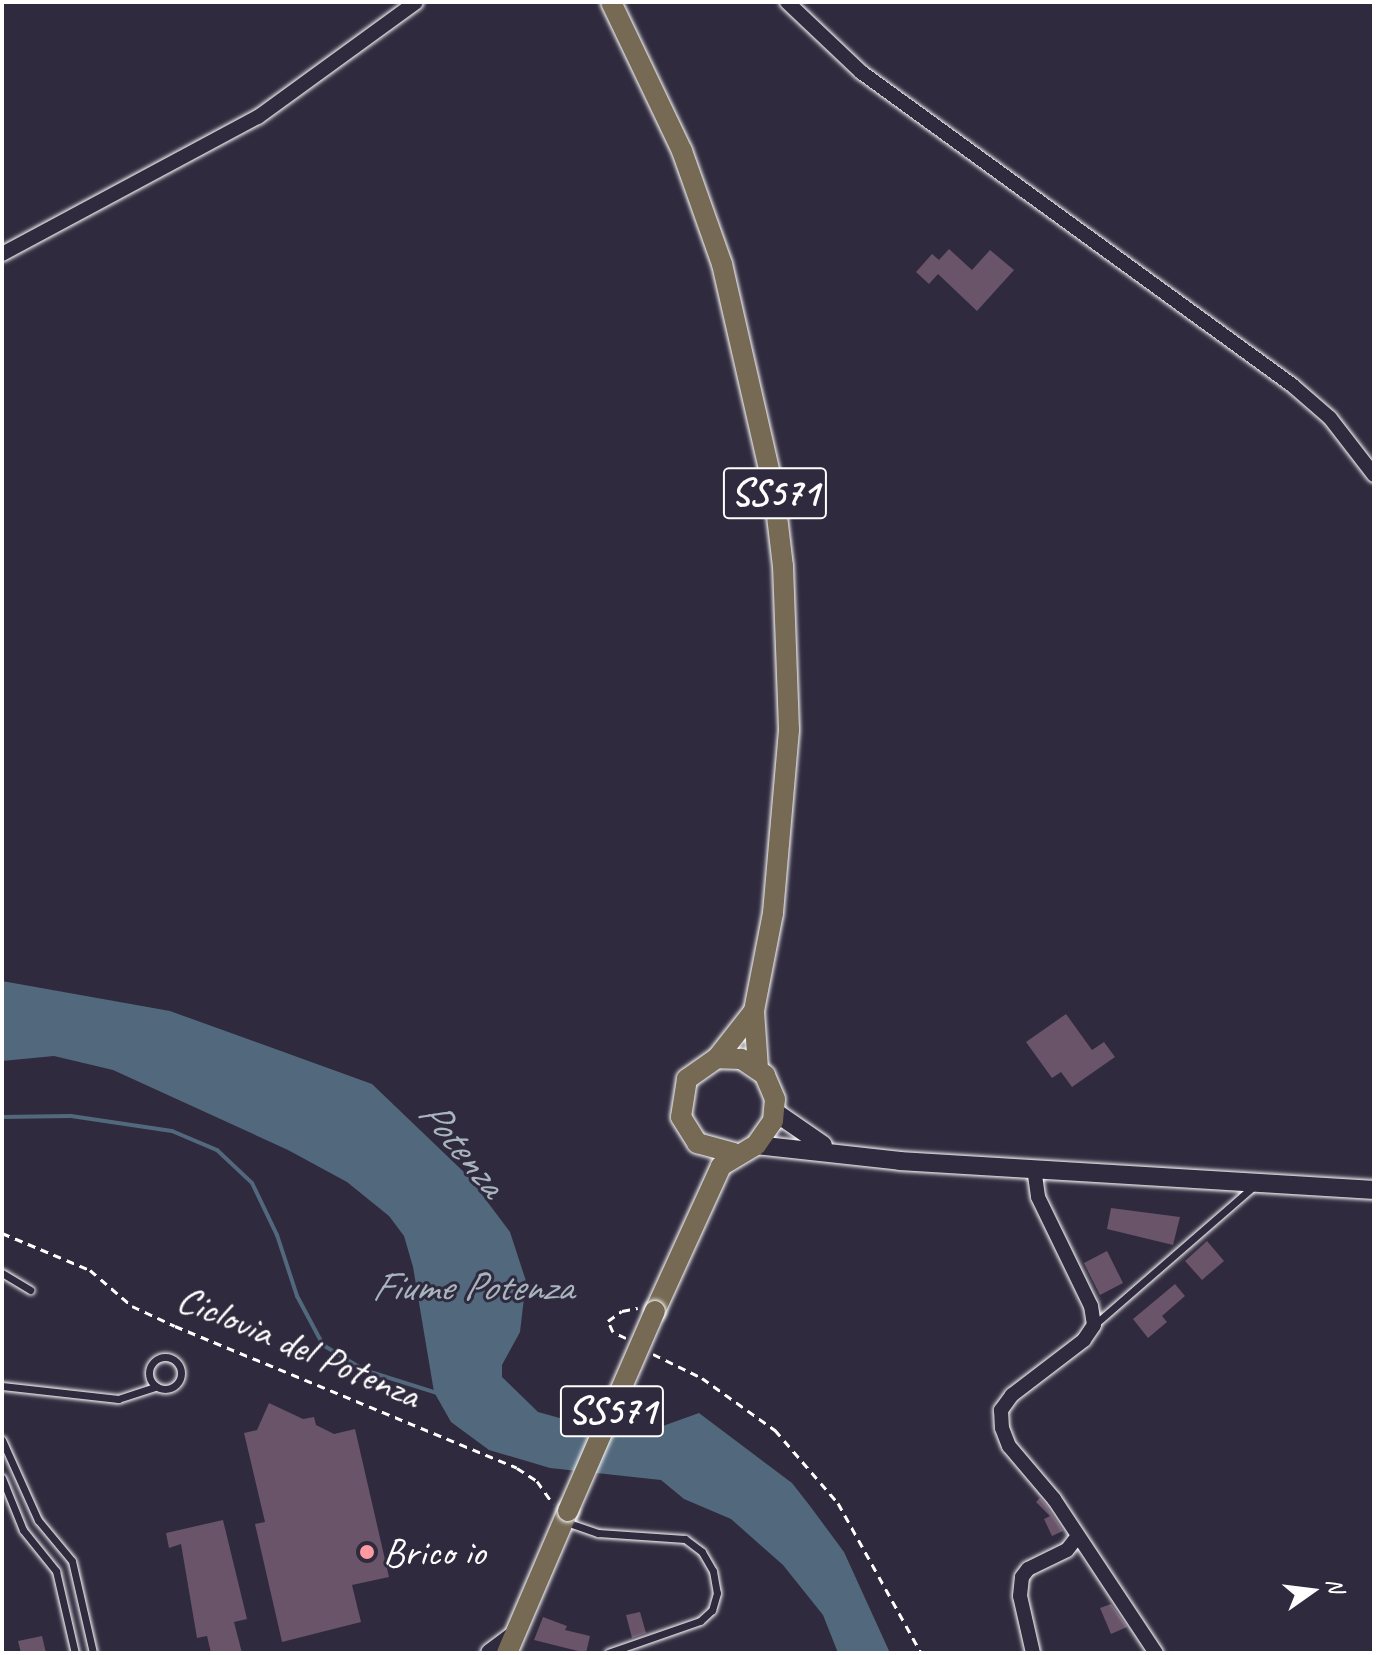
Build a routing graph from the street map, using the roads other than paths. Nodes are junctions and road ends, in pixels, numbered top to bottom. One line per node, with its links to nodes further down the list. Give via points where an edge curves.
1 (416, 2): 4 (street, via 258,117)
2 (611, 2): 6 (main road, SS571, via 682,151 722,264 774,491 783,566 789,730 773,913)
3 (787, 2): 5 (street, via 861,72 1292,385 1330,418)
4 (2, 254)
5 (1374, 475)
6 (754, 1011): 7 (main road, SS571); 8 (main road, SS571)
7 (717, 1058): 8 (main road, via 741,1059); 10 (main road, SS571, via 693,1071 681,1094 681,1117)
8 (758, 1068): 9 (main road, SS571, via 772,1086)
9 (775, 1112): 11 (main road, via 769,1131); 12 (main road)
10 (697, 1143): 13 (main road); 17 (main road, SS571, via 703,1162)
11 (756, 1145): 12 (main road); 13 (main road)
12 (833, 1150): 14 (main road, via 870,1158)
13 (734, 1153): 17 (main road, SS571, via 721,1166)
14 (1034, 1168): 15 (main road); 20 (street, via 1038,1197 1091,1306)
15 (1258, 1182): 16 (main road); 20 (lane)
16 (1374, 1190)
17 (703, 1202): 25 (main road, SS571, bridge)
18 (2, 1273): 19 (lane)
19 (30, 1290)
20 (1094, 1325): 26 (street, via 1084,1340 1012,1395 1001,1410 1009,1446 1054,1499)
21 (2, 1386): 22 (lane, via 118,1399)
22 (156, 1387): 22 (lane, via 149,1368 161,1357 172,1358 180,1366 180,1381 166,1390)
23 (2, 1440): 29 (lane, via 38,1520 72,1561)
24 (2, 1478): 28 (lane, via 23,1530 56,1571)
25 (566, 1516): 27 (main road, SS571); 31 (lane, via 598,1533 685,1539 702,1552 713,1571 717,1593 712,1610 700,1621)
26 (1077, 1537): 32 (street, via 1067,1550 1022,1577 1020,1596); 33 (street)
27 (511, 1643): 30 (main road)
28 (75, 1653)
29 (93, 1653)
30 (490, 1653)
31 (608, 1653)
32 (1033, 1653)
33 (1156, 1653)

